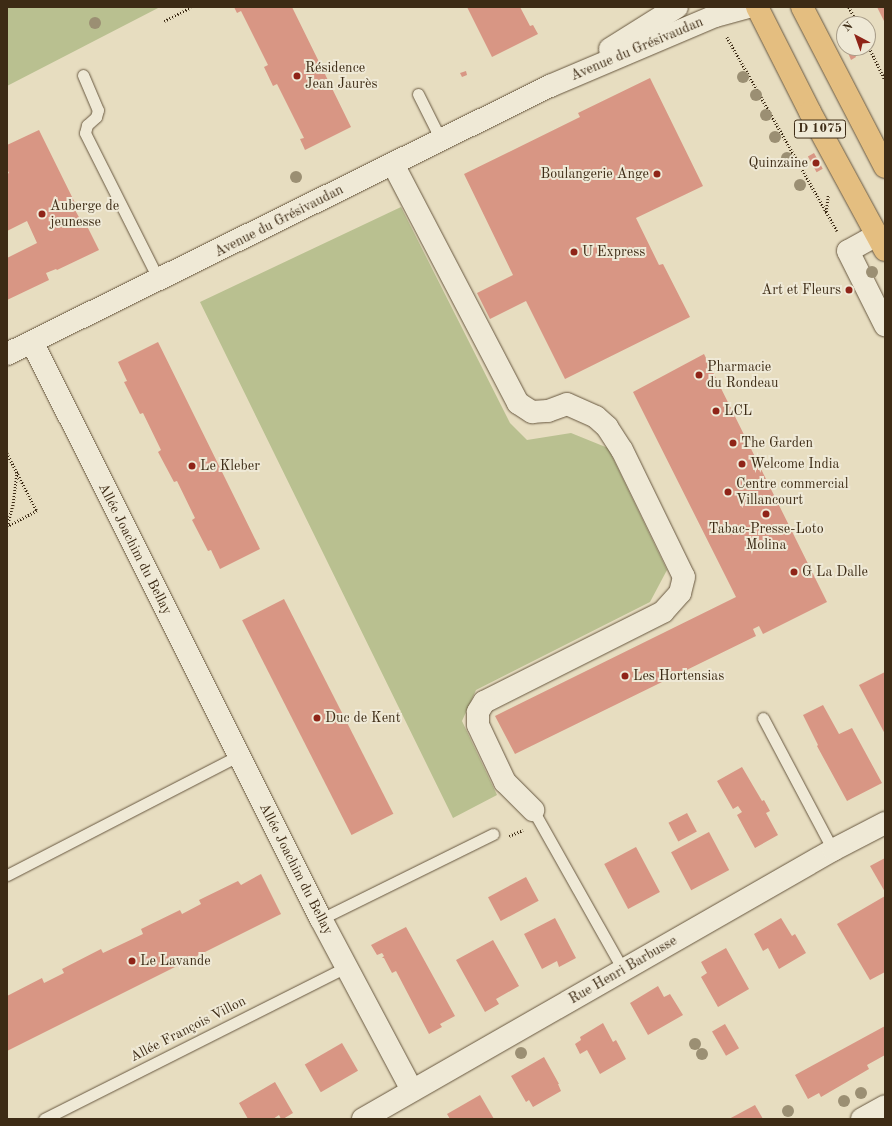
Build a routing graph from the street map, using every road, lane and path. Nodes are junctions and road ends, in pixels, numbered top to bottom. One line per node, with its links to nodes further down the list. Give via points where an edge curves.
1 (191, 7): 8 (path)
2 (677, 7): 13 (street, Avenue du Grésivaudan)
3 (748, 7): 13 (street, Avenue du Grésivaudan, via 715,16)
4 (757, 7): 18 (main road, D 1075, via 810,112)
5 (802, 7): 17 (main road, D 1075)
6 (849, 7): 7 (path)
7 (854, 16)
8 (164, 22)
9 (726, 35): 19 (path)
10 (873, 56): 12 (path)
11 (83, 75): 20 (lane, via 98,110 96,117 87,125 85,133)
12 (885, 80)
13 (550, 86): 15 (street, Avenue du Grésivaudan)
14 (418, 94): 15 (lane)
15 (441, 140): 16 (street, Avenue du Grésivaudan)
16 (392, 164): 20 (street, Avenue du Grésivaudan); 29 (street, via 518,403 532,412 548,411 567,404 596,417 607,428 622,450 684,577 680,593 663,612 484,702 478,712 478,726 505,782)
17 (885, 167)
18 (882, 239): 19 (street)
19 (848, 251): 21 (street)
20 (159, 280): 22 (street, Avenue du Grésivaudan)
21 (885, 325)
22 (32, 342): 23 (street, Avenue du Grésivaudan); 28 (street, Allée Joachim du Bellay)
23 (7, 354)
24 (7, 453): 25 (path)
25 (17, 472): 26 (path); 26 (path, via 37,511)
26 (7, 526)
27 (763, 718): 32 (lane)
28 (239, 755): 33 (lane); 34 (street, Allée Joachim du Bellay)
29 (533, 810): 31 (path, via 523,830 502,839); 35 (lane)
30 (885, 823): 32 (street, Rue Henri Barbusse)
31 (493, 834): 34 (lane)
32 (833, 850): 35 (street, Rue Henri Barbusse)
33 (7, 875)
34 (321, 919): 36 (street, Allée Joachim du Bellay)
35 (623, 970): 37 (street, Rue Henri Barbusse)
36 (350, 975): 37 (street, Allée Joachim du Bellay); 39 (lane, Allée François Villon)
37 (412, 1090): 40 (street, Rue Henri Barbusse)
38 (885, 1106): 41 (street)
39 (44, 1119)
40 (363, 1119)
41 (862, 1119)

